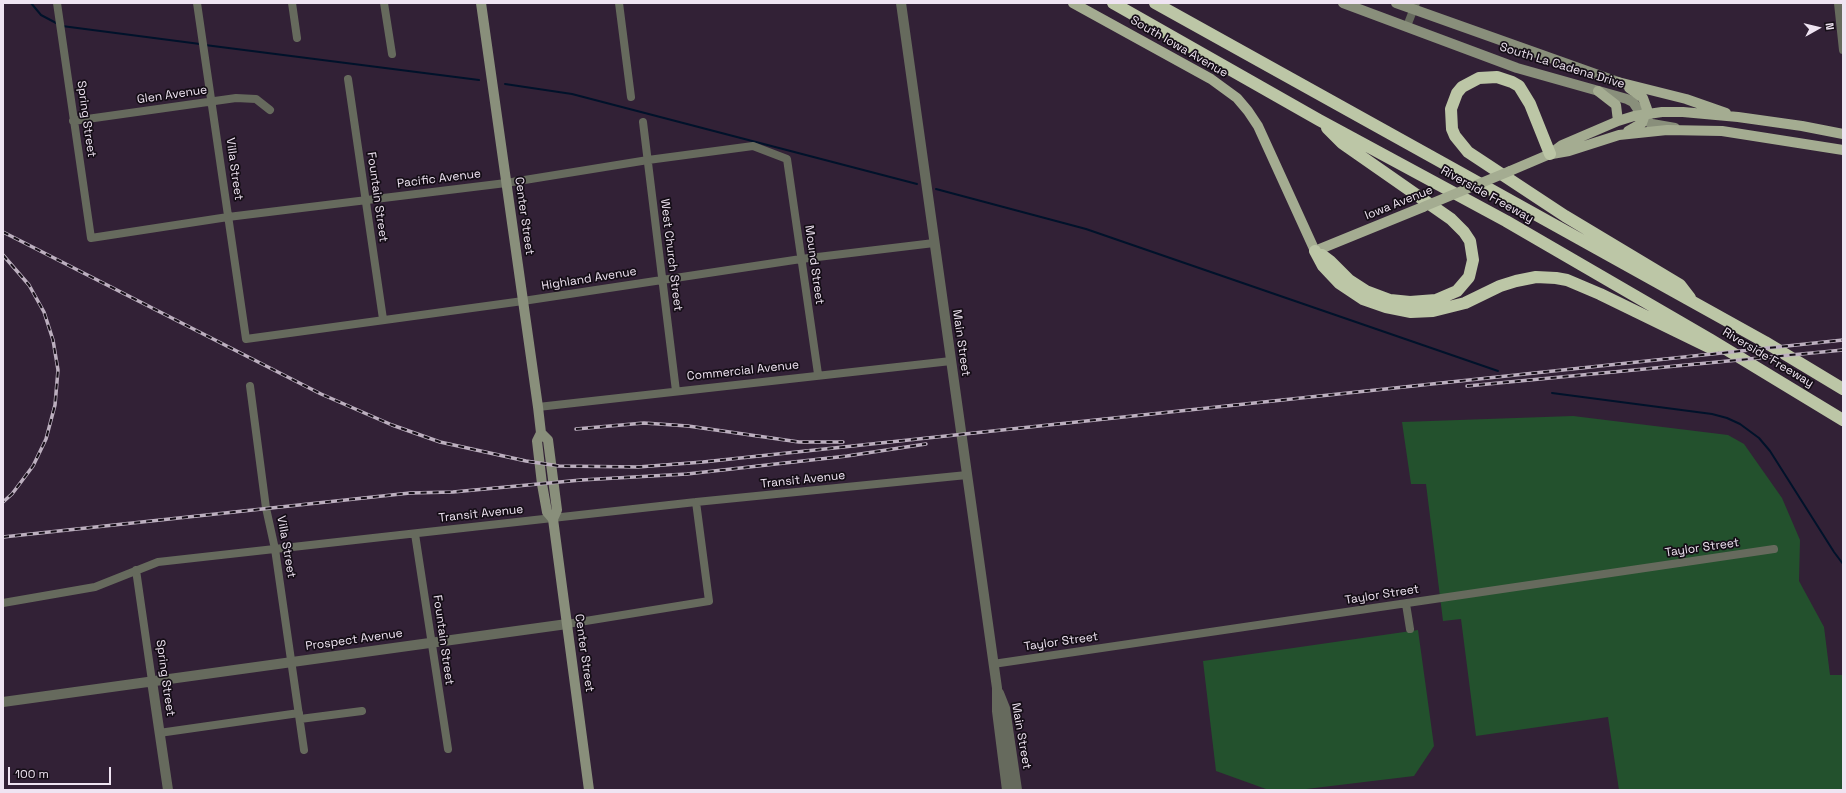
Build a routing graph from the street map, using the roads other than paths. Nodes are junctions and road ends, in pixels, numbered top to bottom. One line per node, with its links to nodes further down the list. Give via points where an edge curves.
1 (57, 3): 28 (street, Spring Street)
2 (197, 3): 23 (street, Villa Street)
3 (292, 3): 16 (street)
4 (384, 3): 18 (street)
5 (481, 3): 39 (main road, Center Street)
6 (619, 3): 22 (street)
7 (901, 3): 43 (street, Main Street)
8 (1073, 3): 44 (main road, South Iowa Avenue, via 1211,79 1237,98 1258,126)
9 (1113, 3): 27 (highway, Riverside Freeway)
10 (1155, 3): 48 (highway, Riverside Freeway)
11 (1343, 3): 15 (main road, South La Cadena Drive)
12 (1396, 3): 14 (main road, South La Cadena Drive)
13 (1838, 3): 17 (street)
14 (1414, 6): 15 (street); 20 (main road, South La Cadena Drive)
15 (1407, 26): 21 (main road, South La Cadena Drive, via 1517,68)
16 (297, 38)
17 (1843, 50)
18 (392, 54)
19 (348, 79): 40 (street, Fountain Street)
20 (1618, 82): 25 (main road, via 1643,98 1646,103); 26 (main road, via 1686,99)
21 (1598, 91): 25 (main road, South La Cadena Drive, via 1615,94 1633,102); 29 (main road, via 1616,105)
22 (631, 97)
23 (212, 101): 24 (street, Glen Avenue, via 247,97 256,99); 28 (street, Glen Avenue); 41 (street, Villa Street)
24 (270, 110)
25 (1644, 116): 26 (main road, Iowa Avenue, via 1682,112); 29 (main road, Iowa Avenue); 31 (main road, via 1652,124); 34 (main road, via 1639,126)
26 (1738, 117): 32 (main road); 33 (main road)
27 (1319, 120): 44 (highway, via 1342,143 1451,219 1470,241 1473,260 1469,277 1457,291 1436,300 1410,302 1390,300 1366,291); 51 (highway, Riverside Freeway, via 1506,221)
28 (73, 121): 42 (street, Spring Street)
29 (1618, 121): 36 (main road, Iowa Avenue, via 1562,145)
30 (643, 122): 37 (street, West Church Street)
31 (1682, 130): 32 (main road); 34 (main road, Iowa Avenue)
32 (1736, 133): 35 (main road)
33 (1843, 134)
34 (1619, 135): 36 (main road, Iowa Avenue, via 1569,151)
35 (1843, 150)
36 (1550, 154): 44 (main road, Iowa Avenue, bridge); 48 (highway, via 1528,99 1519,86 1497,77 1479,78 1462,87 1457,93 1451,109 1452,129 1468,152 1565,216 1680,285)
37 (648, 160): 38 (street, Pacific Avenue, via 753,146); 39 (street, Pacific Avenue); 46 (street, West Church Street)
38 (787, 160): 45 (street, Mound Street)
39 (506, 182): 40 (street, Pacific Avenue); 47 (main road, Center Street)
40 (366, 200): 41 (street, Pacific Avenue); 49 (street, Fountain Street)
41 (228, 217): 42 (street, Pacific Avenue); 50 (street, Villa Street)
42 (91, 238)
43 (934, 243): 45 (street, Highland Avenue); 52 (street, Main Street)
44 (1315, 251): 51 (highway, via 1323,266 1339,283 1363,299 1386,307 1411,312 1433,311 1465,304 1516,280 1556,278 1600,294 1713,349)
45 (801, 259): 46 (street, Highland Avenue); 53 (street, Mound Street)
46 (662, 280): 47 (street, Highland Avenue); 56 (street, West Church Street)
47 (523, 301): 49 (street, Highland Avenue); 57 (main road, Center Street)
48 (1693, 302): 55 (highway, Riverside Freeway)
49 (382, 319): 50 (street, Highland Avenue)
50 (246, 339)
51 (1735, 355): 58 (highway, Riverside Freeway)
52 (951, 361): 53 (street, Commercial Avenue); 59 (street, Main Street)
53 (818, 374): 56 (street, Commercial Avenue)
54 (250, 386): 63 (street, Villa Street, via 266,508)
55 (1843, 389)
56 (676, 390): 57 (street, Commercial Avenue)
57 (538, 407): 61 (main road, Center Street, via 541,433 548,440 557,510)
58 (1843, 420)
59 (967, 475): 60 (street, Transit Avenue); 72 (street, Main Street)
60 (696, 502): 61 (street, Transit Avenue); 68 (street, Prospect Avenue, via 709,601)
61 (553, 519): 62 (street, Transit Avenue); 68 (main road, Center Street)
62 (415, 534): 63 (street, Transit Avenue); 70 (street, Fountain Street)
63 (275, 549): 65 (street, Transit Avenue, via 158,562); 71 (street, Villa Street)
64 (1774, 549): 67 (street, Taylor Street)
65 (136, 570): 66 (street, Transit Avenue, via 95,587); 73 (street, Spring Street)
66 (3, 603)
67 (1406, 604): 69 (street); 72 (street, Taylor Street)
68 (567, 624): 70 (street, Prospect Avenue); 81 (main road, Center Street)
69 (1410, 629)
70 (431, 642): 71 (street, Prospect Avenue); 78 (street, Fountain Street)
71 (292, 662): 73 (street, Prospect Avenue); 76 (street, Villa Street)
72 (993, 664): 82 (street, Main Street, via 997,711)
73 (152, 681): 74 (street, Prospect Avenue); 77 (street, Spring Street)
74 (3, 702)
75 (362, 711): 76 (street)
76 (299, 716): 77 (street); 79 (street, Villa Street)
77 (159, 732): 80 (street, Spring Street)
78 (448, 749)
79 (304, 750)
80 (168, 790)
81 (589, 790)
82 (1013, 790)

